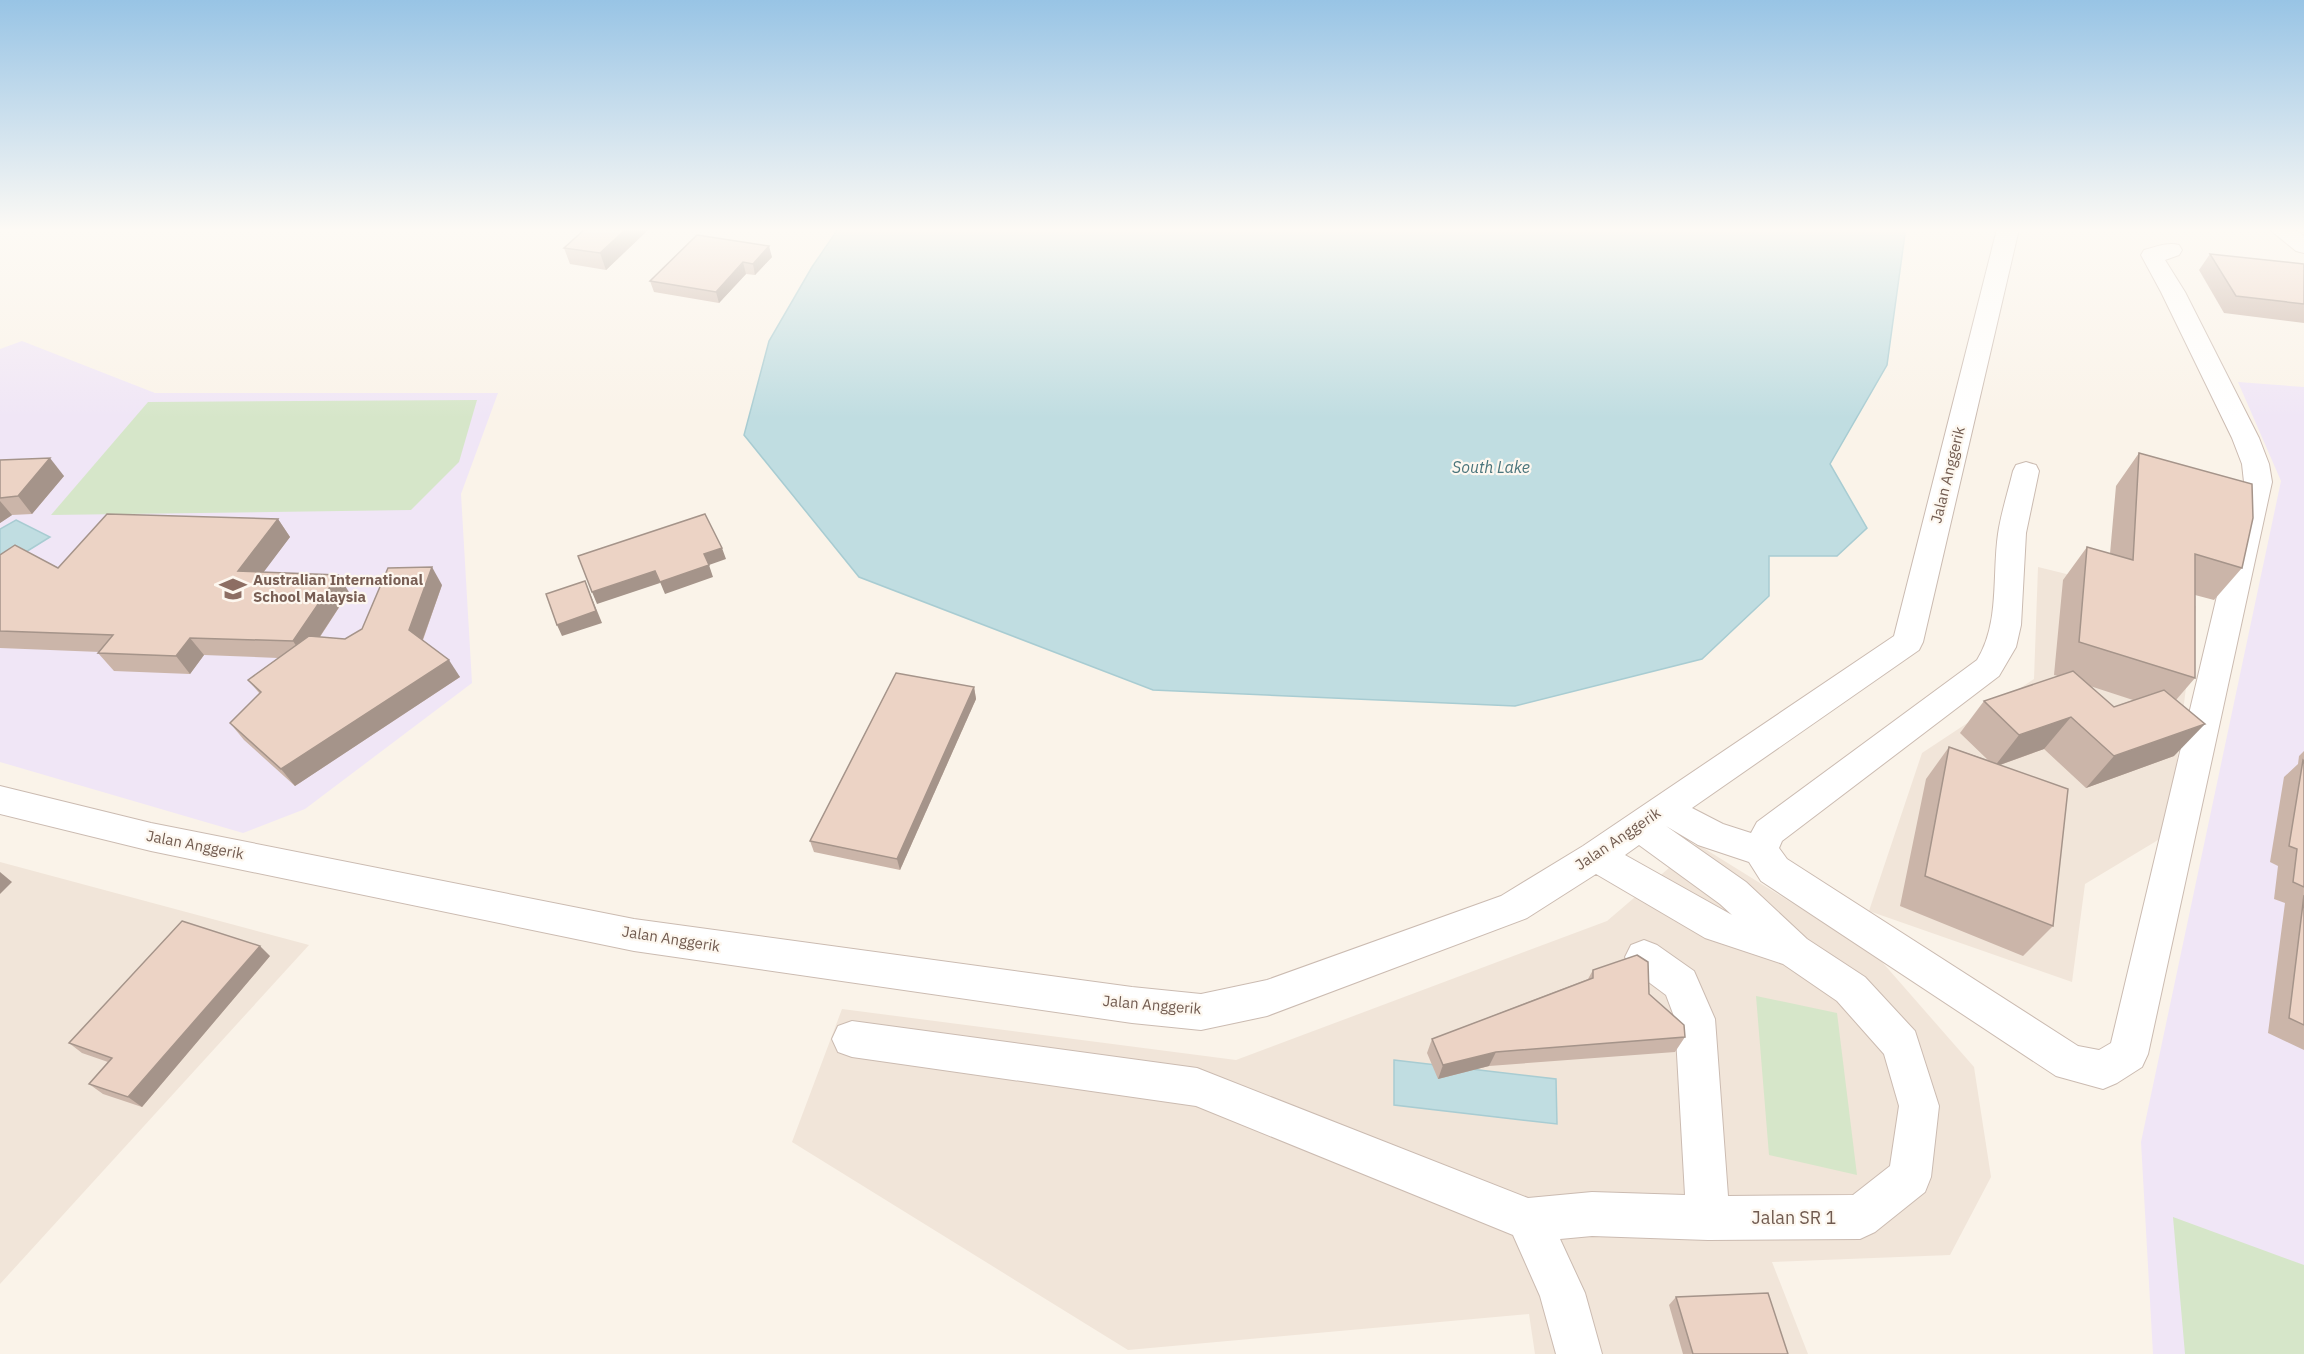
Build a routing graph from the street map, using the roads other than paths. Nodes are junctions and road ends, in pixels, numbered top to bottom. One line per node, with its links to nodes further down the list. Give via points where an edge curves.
1 (1993, 292): 5 (street, Jalan Anggerik, via 1908,642)
2 (2172, 292): 6 (street, via 2243,434 2258,468 2258,482 2128,1054 2103,1070 2070,1063 1774,870)
3 (2026, 471): 6 (street, via 2012,533 2006,625 2001,647 1988,668 1769,832)
4 (0, 800): 7 (street, Jalan Anggerik, via 151,837 634,935 1201,1012 1267,998 1514,907)
5 (1651, 817): 6 (street); 7 (street, Jalan Anggerik); 8 (street)
6 (1761, 850)
7 (1596, 856): 8 (street, via 1718,927)
8 (1794, 951): 11 (street, Jalan SR 1, via 1851,989 1901,1044 1919,1106 1910,1177 1860,1217)
9 (1644, 957): 11 (street, via 1680,983 1695,1019)
10 (852, 1039): 12 (street, via 1197,1087)
11 (1708, 1218): 12 (street, Jalan SR 1, via 1592,1214)
12 (1528, 1220): 13 (street, via 1562,1293)
13 (1579, 1354)

